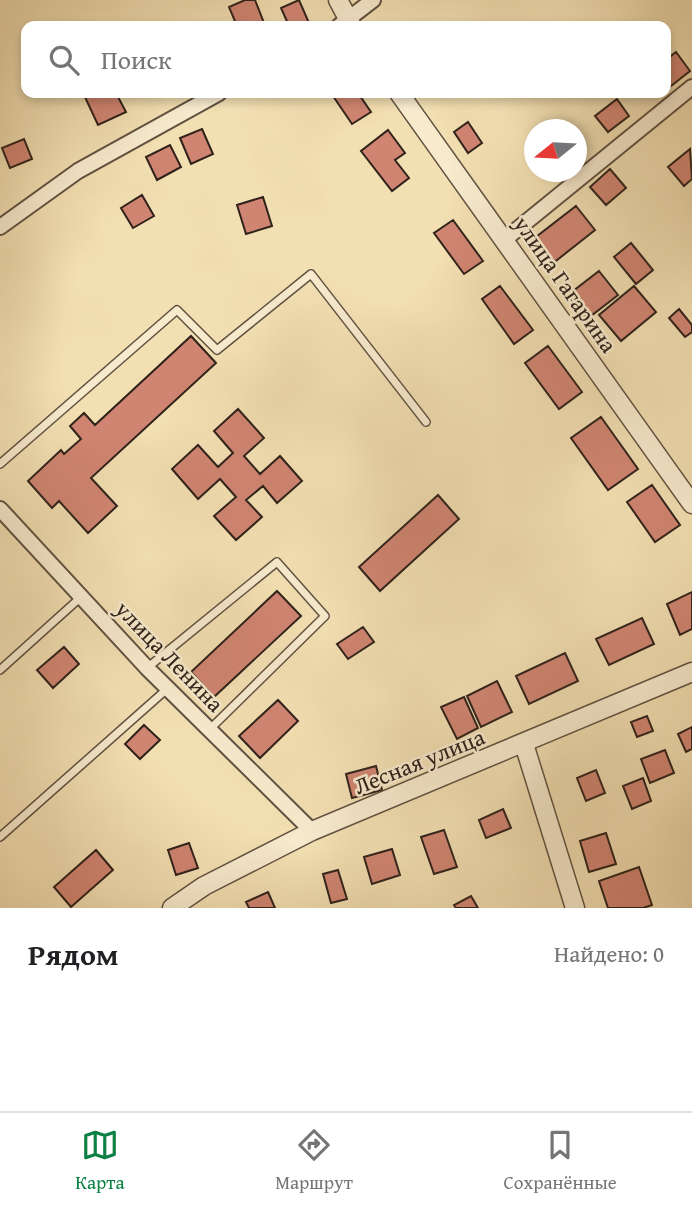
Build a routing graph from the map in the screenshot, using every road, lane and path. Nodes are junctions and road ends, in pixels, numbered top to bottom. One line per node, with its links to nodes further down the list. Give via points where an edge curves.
1 (338, 0): 3 (street)
2 (373, 0): 4 (street)
3 (345, 21)
4 (349, 21)
5 (692, 88): 9 (street)
6 (210, 98): 8 (street, via 78,171)
7 (403, 98): 9 (street, улица Гагарина)
8 (0, 227)
9 (504, 240): 12 (street, улица Гагарина)
10 (426, 422): 11 (lane, via 312,274 217,350 177,310)
11 (0, 464)
12 (692, 504)
13 (0, 509): 14 (street, улица Ленина)
14 (81, 597): 15 (street, улица Ленина); 16 (lane)
15 (147, 668): 18 (street, улица Ленина); 19 (lane, via 277,562 325,616)
16 (0, 670)
17 (692, 672): 20 (street, Лесная улица)
18 (168, 688): 19 (street, улица Ленина); 22 (lane)
19 (210, 729): 21 (street, улица Ленина)
20 (524, 744): 21 (street, Лесная улица); 24 (street)
21 (312, 831): 23 (street, Лесная улица, via 204,886)
22 (0, 837)
23 (172, 908)
24 (575, 908)

